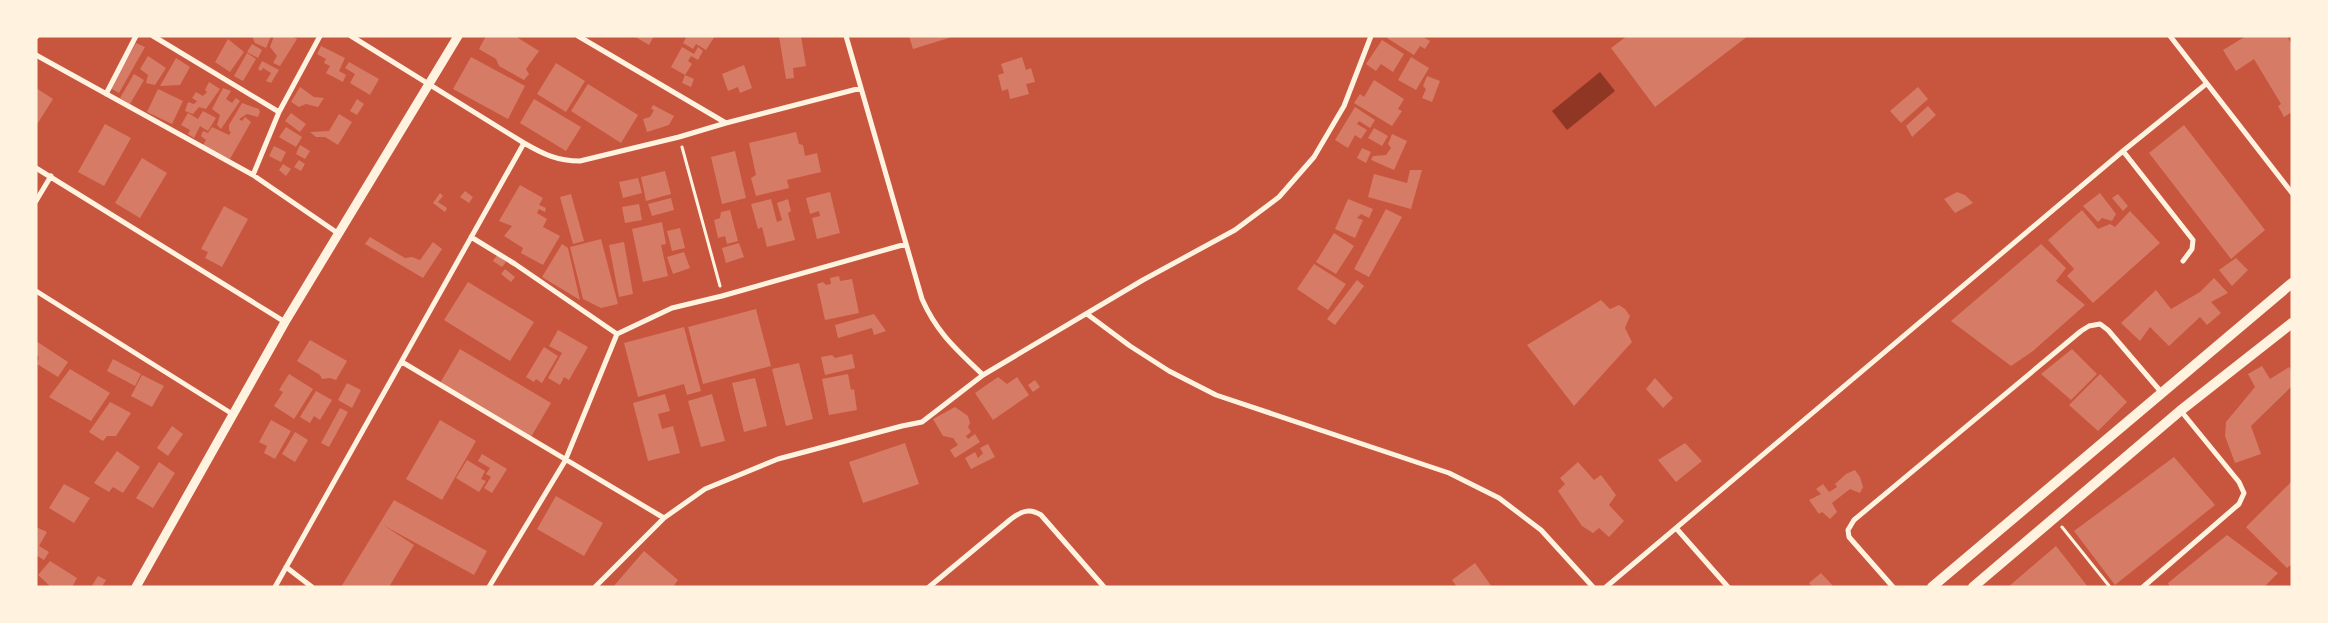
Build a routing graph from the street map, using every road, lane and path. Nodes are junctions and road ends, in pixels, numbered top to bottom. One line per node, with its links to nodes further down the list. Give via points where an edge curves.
1 (136, 36): 14 (street)
2 (153, 36): 15 (street)
3 (320, 36): 15 (street)
4 (352, 36): 11 (street)
5 (458, 36): 11 (street)
6 (578, 36): 16 (street)
7 (846, 36): 13 (street)
8 (1371, 36): 32 (street, via 1344,106 1314,157 1279,197 1235,230)
9 (2170, 36): 12 (street)
10 (36, 55): 14 (street)
11 (430, 84): 18 (street); 25 (street)
12 (2206, 84): 19 (street); 23 (street)
13 (861, 88): 16 (street); 27 (street)
14 (106, 94): 21 (street)
15 (279, 112): 21 (street)
16 (726, 123): 17 (street)
17 (679, 137): 18 (street, via 580,161 548,157); 31 (path)
18 (524, 143): 26 (street)
19 (2123, 151): 28 (street, via 2193,240 2192,249); 44 (street)
20 (36, 168): 22 (street)
21 (252, 175): 25 (street)
22 (51, 176): 24 (street); 33 (street)
23 (2292, 193)
24 (36, 201)
25 (340, 234): 33 (street)
26 (471, 237): 35 (street); 36 (street)
27 (906, 244): 31 (street); 37 (street, via 932,322 950,344)
28 (2183, 261)
29 (2292, 283): 38 (main road)
30 (36, 292): 40 (street)
31 (722, 296): 35 (street, via 672,308)
32 (1087, 314): 37 (street); 53 (street, via 1169,371 1216,394 1449,473 1499,498 1541,530)
33 (285, 322): 40 (street)
34 (2292, 322): 39 (main road)
35 (617, 334): 41 (street)
36 (402, 362): 41 (street); 45 (street)
37 (983, 374): 42 (street, via 922,422 747,470 705,489)
38 (2163, 393): 56 (street, via 2108,330 2100,324 2081,331 1854,520 1848,530 1849,537); 57 (main road)
39 (2180, 410): 43 (main road); 60 (street, via 2240,482 2244,493 2239,504)
40 (234, 415): 46 (street)
41 (565, 461): 42 (street); 49 (street)
42 (664, 518): 50 (street)
43 (2055, 518): 58 (main road); 59 (path)
44 (1676, 528): 54 (street); 55 (street)
45 (286, 567): 47 (street); 48 (street)
46 (136, 587)
47 (275, 587)
48 (312, 587)
49 (489, 587)
50 (595, 587)
51 (929, 587): 52 (street, via 1011,519 1031,510 1041,515)
52 (1104, 587)
53 (1593, 587)
54 (1606, 587)
55 (1728, 587)
56 (1893, 587)
57 (1932, 587)
58 (1973, 587)
59 (2110, 587)
60 (2143, 587)

